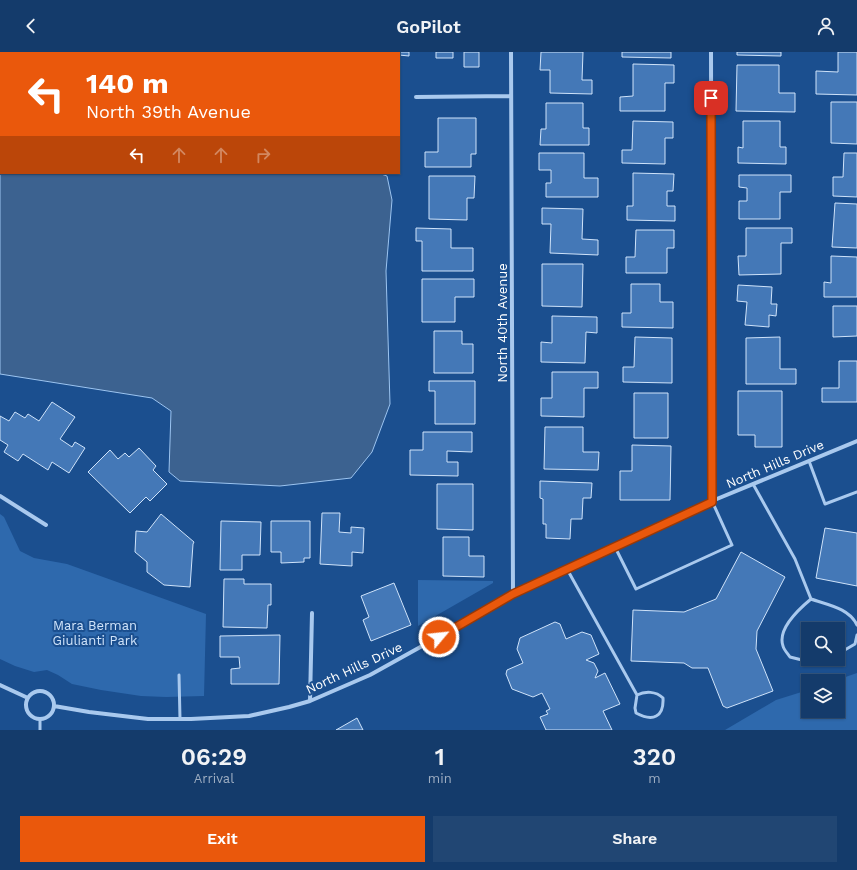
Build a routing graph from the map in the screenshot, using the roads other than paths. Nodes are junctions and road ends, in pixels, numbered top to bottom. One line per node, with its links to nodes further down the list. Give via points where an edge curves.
1 (512, 52): 3 (street, North 40th Avenue)
2 (711, 52): 10 (street)
3 (511, 96): 4 (street); 14 (street, North 40th Avenue)
4 (416, 97)
5 (857, 441): 6 (street, North Hills Drive)
6 (809, 461): 7 (street, North Hills Drive); 8 (lane, via 825,504)
7 (753, 484): 10 (street, North Hills Drive); 15 (lane, via 795,558)
8 (857, 492)
9 (0, 496): 11 (street)
10 (712, 502): 12 (street, North Hills Drive); 12 (lane, via 732,545 636,589)
11 (46, 525)
12 (615, 547): 13 (street, North Hills Drive)
13 (567, 569): 14 (street, North Hills Drive); 23 (lane)
14 (513, 594): 25 (street, North Hills Drive, via 370,675)
15 (811, 599): 17 (lane, via 841,609 854,618); 20 (lane, via 801,607 783,632 782,646 790,657)
16 (312, 613): 25 (street)
17 (857, 625)
18 (857, 635): 19 (lane, via 855,644)
19 (845, 650)
20 (801, 660)
21 (179, 675): 28 (lane)
22 (0, 685): 24 (street)
23 (637, 695): 23 (lane, via 636,713 648,718 659,715 663,709 663,698 660,695 649,692)
24 (28, 698): 26 (street, via 35,692 44,692 51,697); 27 (street, via 28,712 35,718)
25 (310, 700): 28 (street, North Hills Drive, via 249,716)
26 (54, 706): 27 (street, via 48,716); 28 (street, North Hills Drive, via 148,719)
27 (40, 718): 29 (lane)
28 (180, 719)
29 (40, 730)

